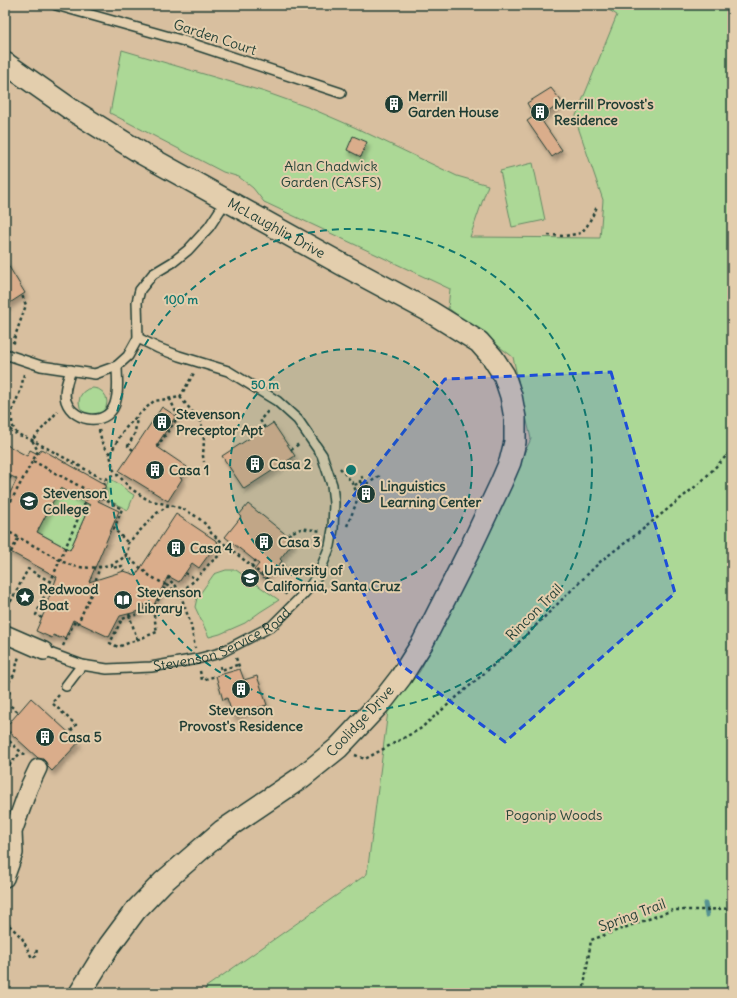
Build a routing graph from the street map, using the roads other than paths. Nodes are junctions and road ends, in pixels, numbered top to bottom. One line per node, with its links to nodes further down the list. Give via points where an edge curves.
1 (56, 5): 3 (lane, Garden Court, via 184,41)
2 (5, 63): 4 (street, McLaughlin Drive, via 72,110)
3 (341, 93)
4 (226, 201): 5 (lane, via 209,227 188,250 152,274 140,290 137,302); 9 (street, McLaughlin Drive, via 429,311 479,342 504,375)
5 (138, 338): 7 (lane, via 128,356); 12 (lane, Stevenson Service Road, via 158,348 228,371 277,401 298,420 322,455 332,485 333,529 319,573 309,588 272,626 220,653 197,659 151,667 107,669)
6 (5, 354): 8 (lane, via 41,366)
7 (118, 366): 8 (lane, via 96,374); 8 (lane, via 116,401 112,410 96,420 73,411 66,401 65,391)
8 (71, 370)
9 (515, 418): 16 (street, Coolidge Drive, via 515,442 501,483 423,642 401,677 338,748 302,777 222,831 163,882 135,911 109,946)
10 (5, 634): 11 (street, Stevenson Service Road)
11 (52, 654): 12 (lane, Stevenson Service Road)
12 (82, 665): 13 (lane)
13 (66, 686)
14 (33, 762): 15 (street, via 28,787 13,832 14,853)
15 (5, 878)
16 (80, 993)

